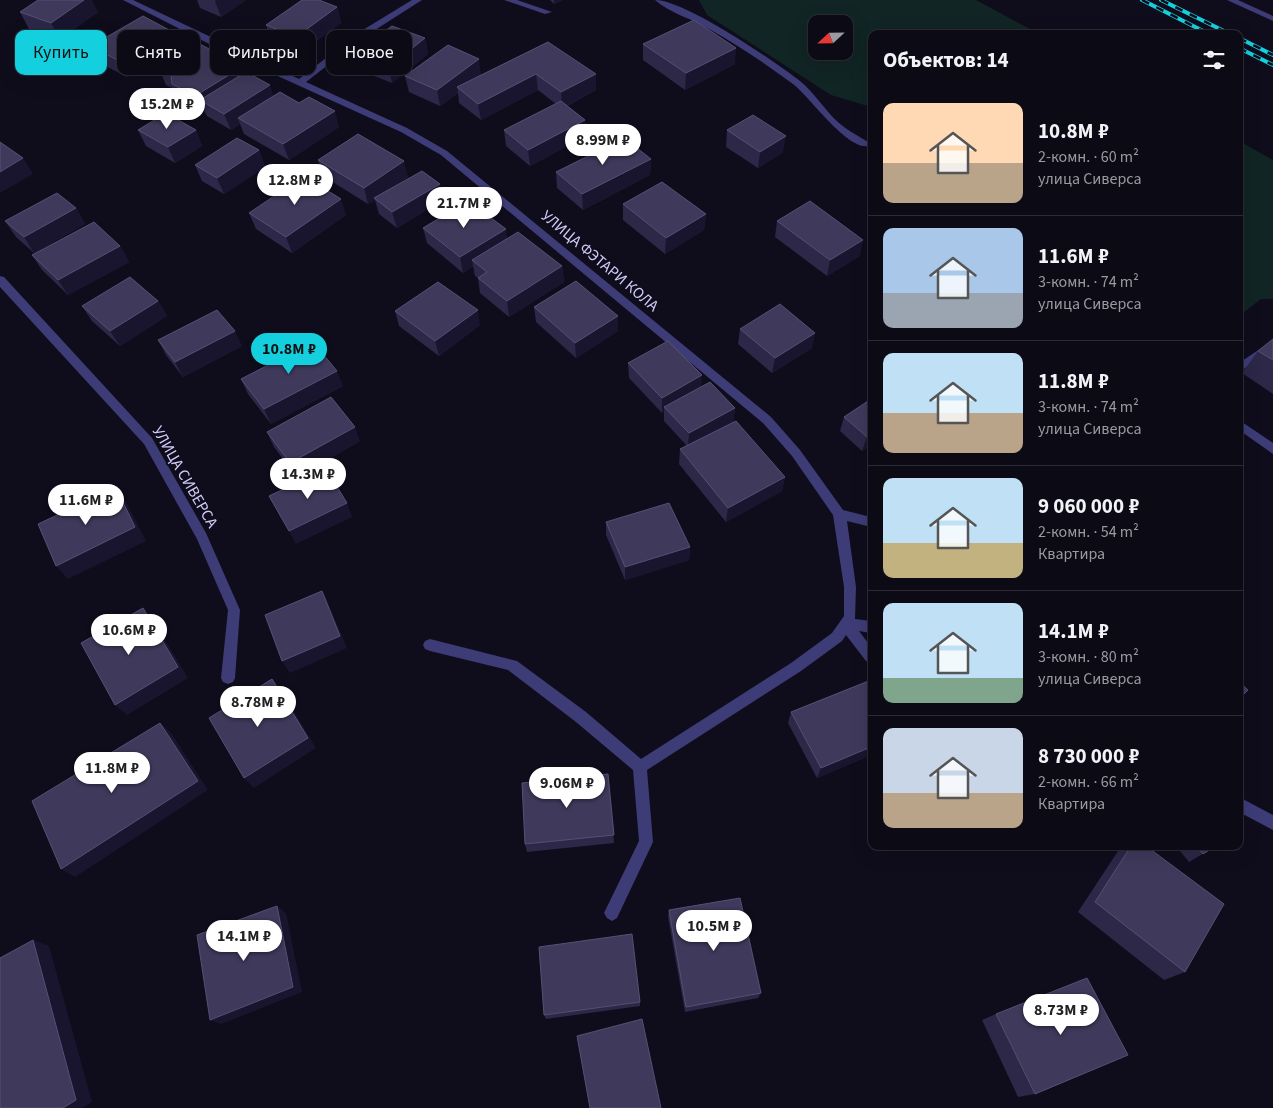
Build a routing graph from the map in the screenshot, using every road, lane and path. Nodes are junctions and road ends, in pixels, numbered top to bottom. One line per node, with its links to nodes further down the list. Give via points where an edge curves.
1 (127, 0): 8 (street, УЛИЦА ФЭТАРИ КОЛА)
2 (418, 0): 8 (street, via 361,35)
3 (508, 0): 6 (street)
4 (659, 0): 9 (street, via 711,26 798,84 837,126)
5 (1231, 0): 7 (street)
6 (548, 12)
7 (1273, 19)
8 (300, 83): 15 (street, УЛИЦА ФЭТАРИ КОЛА, via 404,130 444,153 484,184 767,420)
9 (865, 144)
10 (0, 280): 21 (street, УЛИЦА СИВЕРСА, via 148,441 202,537 234,610)
11 (1273, 344): 12 (street)
12 (1243, 365)
13 (1243, 427): 14 (street)
14 (1273, 448)
15 (839, 514): 16 (street); 17 (street, УЛИЦА ФЭТАРИ КОЛА, via 850,587 850,617)
16 (868, 521)
17 (845, 624): 18 (street); 20 (street); 22 (street, via 837,637 796,666)
18 (868, 627)
19 (430, 646): 22 (street, via 512,665)
20 (868, 653)
21 (228, 678)
22 (640, 767): 25 (street, via 646,842)
23 (1243, 806): 24 (street)
24 (1273, 823)
25 (612, 913)

